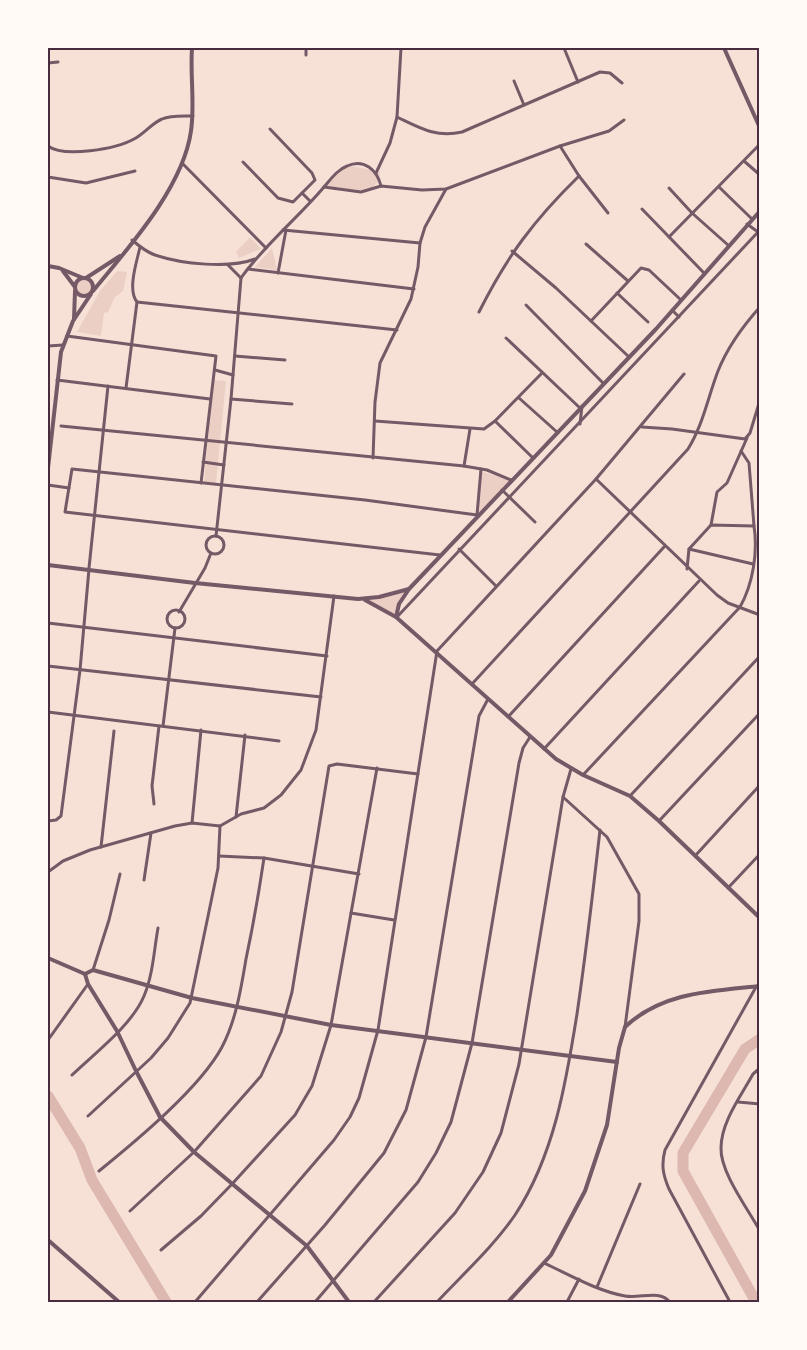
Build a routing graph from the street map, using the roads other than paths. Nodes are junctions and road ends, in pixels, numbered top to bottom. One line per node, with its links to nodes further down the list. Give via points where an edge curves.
1 (192, 48): 13 (street)
2 (306, 48): 6 (street)
3 (401, 48): 14 (street)
4 (564, 48): 10 (street)
5 (724, 48): 16 (street)
6 (306, 55)
7 (58, 62): 8 (street)
8 (48, 63)
9 (514, 81): 12 (street)
10 (578, 82): 11 (street, via 606,72 615,75); 12 (street)
11 (622, 83)
12 (524, 105): 14 (street, via 462,132 447,135 430,133)
13 (193, 116): 19 (street, via 162,119 137,138 109,147 67,152); 23 (street)
14 (397, 117): 25 (street, via 390,143)
15 (624, 120): 20 (street, via 613,130)
16 (760, 128)
17 (270, 129): 34 (street, via 314,177 315,180)
18 (760, 144): 21 (street)
19 (48, 146)
20 (560, 146): 27 (street); 32 (street)
21 (744, 161): 26 (street); 31 (street)
22 (243, 162): 34 (street, via 282,200 292,202)
23 (182, 164): 45 (street, via 162,202); 50 (street)
24 (135, 170): 28 (street, via 91,182)
25 (376, 173): 29 (street); 30 (street, via 365,165 351,164 338,171)
26 (760, 175)
27 (579, 176): 38 (street); 51 (street, via 537,219)
28 (48, 178)
29 (381, 186): 30 (street, via 366,192); 32 (street, via 422,190)
30 (324, 187): 35 (street)
31 (719, 187): 39 (street); 40 (street)
32 (446, 188): 46 (street)
33 (669, 188): 39 (street)
34 (302, 193): 35 (street)
35 (310, 200): 42 (street)
36 (642, 209): 44 (street)
37 (760, 211): 40 (street)
38 (608, 213)
39 (692, 213): 44 (street); 48 (street)
40 (752, 219): 41 (street)
41 (747, 224): 43 (street); 48 (street)
42 (285, 230): 46 (street); 50 (street); 58 (street)
43 (759, 231): 74 (street)
44 (670, 237): 59 (street)
45 (132, 240): 49 (street); 52 (street)
46 (420, 243): 64 (street)
47 (586, 244): 62 (street)
48 (728, 245): 59 (street)
49 (140, 247): 54 (street, via 165,257); 68 (street, via 133,289)
50 (266, 248): 53 (street)
51 (512, 251): 73 (street); 76 (street)
52 (122, 254): 60 (street, via 100,271); 65 (street)
53 (256, 259): 54 (street); 57 (street)
54 (228, 265): 61 (street)
55 (48, 266): 56 (street)
56 (59, 268): 60 (street); 63 (street)
57 (248, 269): 58 (street); 61 (street)
58 (278, 273): 64 (street)
59 (704, 273): 67 (street)
60 (84, 278): 63 (street, via 77,282); 65 (street, via 92,283)
61 (241, 278): 72 (street)
62 (628, 281): 66 (street); 67 (street, via 641,268 648,270)
63 (75, 289): 65 (street, via 83,296); 75 (street)
64 (414, 289): 79 (street)
65 (92, 292): 75 (street)
66 (617, 293): 76 (street); 77 (street)
67 (681, 300): 71 (street)
68 (136, 302): 72 (street); 83 (street)
69 (526, 305): 94 (street)
70 (760, 307): 111 (street, via 741,328 727,351)
71 (672, 310): 74 (street); 78 (street)
72 (239, 312): 79 (street); 86 (street)
73 (479, 312)
74 (679, 316): 80 (street)
75 (73, 321): 81 (street)
76 (591, 321): 87 (street)
77 (648, 322)
78 (659, 325): 80 (street); 87 (street)
79 (397, 330): 103 (street, via 380,363)
80 (666, 332): 105 (street)
81 (67, 336): 83 (street); 84 (street)
82 (506, 338): 90 (street)
83 (132, 344): 89 (street, via 213,354 217,357); 96 (street)
84 (63, 345): 85 (street); 93 (street)
85 (48, 346)
86 (235, 356): 88 (street); 92 (street)
87 (628, 356): 94 (street)
88 (285, 360)
89 (215, 370): 92 (street); 98 (street)
90 (542, 373): 97 (street); 102 (street)
91 (684, 374): 107 (street)
92 (233, 375): 99 (street)
93 (57, 380): 95 (street); 121 (street)
94 (603, 383): 102 (street)
95 (108, 386): 96 (street); 109 (street)
96 (126, 388): 98 (street)
97 (519, 398): 104 (street); 110 (street)
98 (210, 399): 113 (street)
99 (231, 399): 101 (street); 114 (street)
100 (760, 400): 112 (street)
101 (292, 404)
102 (581, 407): 105 (street); 110 (street)
103 (375, 421): 108 (street); 117 (street)
104 (495, 421): 108 (street, via 484,429); 116 (street)
105 (580, 424): 131 (street)
106 (61, 426): 109 (street)
107 (641, 427): 111 (street); 124 (street)
108 (470, 429): 120 (street)
109 (103, 430): 113 (street); 123 (street)
110 (556, 432): 116 (street)
111 (698, 432): 112 (street); 132 (street, via 677,463)
112 (747, 438): 115 (street)
113 (206, 440): 114 (street); 118 (street)
114 (227, 441): 117 (street); 119 (street)
115 (741, 451): 136 (street, via 727,483 717,492); 137 (street, via 749,463)
116 (532, 457): 125 (street)
117 (373, 458): 120 (street)
118 (204, 462): 119 (street); 126 (street)
119 (224, 465): 128 (street)
120 (464, 466): 122 (street)
121 (48, 468)
122 (481, 469): 125 (street); 134 (street)
123 (99, 471): 126 (street); 129 (street, via 72,469); 133 (street)
124 (596, 479): 132 (street); 151 (street)
125 (511, 480): 130 (street)
126 (201, 483): 128 (street)
127 (48, 485): 129 (street)
128 (222, 485): 134 (street); 138 (street)
129 (69, 488): 133 (street, via 65,512)
130 (502, 490): 131 (street); 134 (street)
131 (509, 497): 135 (street); 141 (street)
132 (630, 514): 140 (street); 169 (street)
133 (94, 515): 138 (street); 147 (street)
134 (477, 515): 144 (street)
135 (535, 522)
136 (711, 525): 137 (street); 142 (street)
137 (754, 526): 145 (street, via 756,540)
138 (217, 529): 139 (street); 144 (street)
139 (216, 536): 143 (street, via 206,542); 143 (street, via 223,541 223,548 220,552)
140 (664, 547): 148 (street); 175 (street)
141 (459, 549): 151 (street); 158 (street)
142 (688, 549): 145 (street); 148 (street)
143 (211, 553): 150 (street)
144 (440, 555): 152 (street)
145 (752, 564): 155 (street, via 748,592)
146 (48, 565): 147 (street)
147 (89, 569): 150 (street); 160 (street)
148 (687, 569): 149 (street)
149 (699, 580): 155 (street, via 724,600); 182 (street)
150 (195, 583): 153 (street); 156 (street)
151 (496, 586): 163 (street)
152 (409, 589): 154 (street); 158 (street, via 399,604)
153 (334, 596): 154 (street); 164 (street)
154 (363, 600): 158 (street)
155 (740, 606): 157 (street); 186 (street)
156 (179, 612): 161 (street, via 184,616 184,623); 161 (street, via 173,611 167,619 169,626)
157 (760, 615)
158 (396, 617): 163 (street)
159 (48, 623): 160 (street)
160 (85, 626): 162 (street); 167 (street)
161 (175, 628): 162 (street)
162 (175, 637): 164 (street); 168 (street)
163 (437, 651): 169 (street); 185 (street)
164 (327, 656): 170 (street)
165 (760, 656): 188 (street)
166 (48, 666): 167 (street)
167 (80, 670): 168 (street); 174 (street)
168 (169, 680): 170 (street); 176 (street)
169 (472, 684): 171 (street)
170 (321, 697): 191 (street, via 313,739 298,776 268,806)
171 (488, 699): 175 (street); 226 (street, via 479,716)
172 (48, 712): 174 (street)
173 (760, 713): 193 (street)
174 (74, 715): 176 (street); 192 (street, via 61,816)
175 (508, 717): 180 (street)
176 (161, 726): 177 (street); 190 (street, via 152,786)
177 (201, 730): 179 (street); 194 (street)
178 (114, 732): 198 (street)
179 (245, 735): 181 (street); 191 (street)
180 (530, 737): 182 (street); 228 (street, via 519,763)
181 (279, 741)
182 (544, 749): 184 (street)
183 (377, 768): 185 (street); 203 (street, via 338,764 328,767); 206 (street)
184 (571, 769): 186 (street); 189 (street)
185 (418, 774): 211 (street)
186 (583, 775): 188 (street)
187 (760, 784): 201 (street)
188 (630, 796): 193 (street)
189 (563, 797): 196 (street); 229 (street)
190 (154, 804)
191 (236, 817): 195 (street)
192 (48, 821)
193 (659, 821): 201 (street)
194 (192, 823): 195 (street); 197 (street)
195 (220, 826): 200 (street)
196 (600, 830): 223 (street, via 614,847 641,902); 230 (street, via 587,948)
197 (151, 833): 198 (street); 207 (street)
198 (101, 847): 204 (street, via 68,858)
199 (760, 854): 208 (street)
200 (219, 856): 202 (street); 219 (street)
201 (695, 856): 208 (street)
202 (264, 858): 203 (street); 220 (street)
203 (311, 867): 206 (street); 221 (street)
204 (48, 872)
205 (120, 874): 214 (street)
206 (359, 874): 209 (street)
207 (144, 880)
208 (728, 888): 210 (street)
209 (351, 913): 211 (street); 222 (street)
210 (760, 918)
211 (394, 920): 224 (street)
212 (158, 928): 217 (street)
213 (48, 958): 215 (street)
214 (93, 970): 215 (street); 217 (street)
215 (85, 974): 216 (street)
216 (88, 984): 225 (street); 227 (street)
217 (148, 985): 219 (street); 225 (street, via 136,1011)
218 (758, 986): 223 (street, via 682,995 656,1006); 269 (street, via 662,1160 669,1189)
219 (192, 998): 220 (street); 233 (street, via 168,1038)
220 (237, 1007): 221 (street); 238 (street, via 214,1059)
221 (286, 1017): 222 (street); 239 (street, via 261,1076)
222 (331, 1025): 224 (street); 241 (street, via 312,1086 302,1105)
223 (625, 1027): 231 (street)
224 (378, 1030): 226 (street); 244 (street, via 363,1087 350,1117 327,1149)
225 (117, 1031): 233 (street); 234 (street)
226 (426, 1037): 228 (street); 249 (street, via 406,1110 393,1138)
227 (48, 1040)
228 (472, 1043): 229 (street); 253 (street, via 454,1112 436,1153 406,1197)
229 (521, 1049): 230 (street); 262 (street, via 507,1118 483,1172 455,1213)
230 (570, 1056): 231 (street); 263 (street, via 556,1118 542,1160 522,1201 496,1240)
231 (617, 1062): 251 (street, via 605,1132 589,1180 560,1240)
232 (760, 1068): 235 (street, via 753,1074)
233 (136, 1072): 237 (street); 238 (street)
234 (72, 1075)
235 (738, 1102): 236 (street); 246 (street, via 723,1133 722,1156)
236 (760, 1104)
237 (88, 1116)
238 (160, 1117): 239 (street); 240 (street)
239 (194, 1152): 241 (street); 243 (street)
240 (99, 1171)
241 (233, 1184): 244 (street); 250 (street)
242 (640, 1184): 254 (street)
243 (130, 1211)
244 (269, 1214): 249 (street); 258 (street)
245 (760, 1221): 246 (street)
246 (755, 1224): 247 (street)
247 (760, 1231)
248 (48, 1240): 257 (street)
249 (307, 1246): 253 (street); 259 (street)
250 (161, 1250)
251 (544, 1263): 252 (street); 264 (street)
252 (579, 1279): 254 (street); 265 (street)
253 (334, 1282): 260 (street); 261 (street)
254 (597, 1287): 255 (street)
255 (624, 1296): 256 (street); 266 (street)
256 (635, 1297): 267 (street); 268 (street, via 659,1295)
257 (119, 1302)
258 (195, 1302)
259 (257, 1302)
260 (316, 1302)
261 (349, 1302)
262 (374, 1302)
263 (437, 1302)
264 (508, 1302)
265 (567, 1302)
266 (622, 1302)
267 (637, 1302)
268 (670, 1302)
269 (730, 1302)

